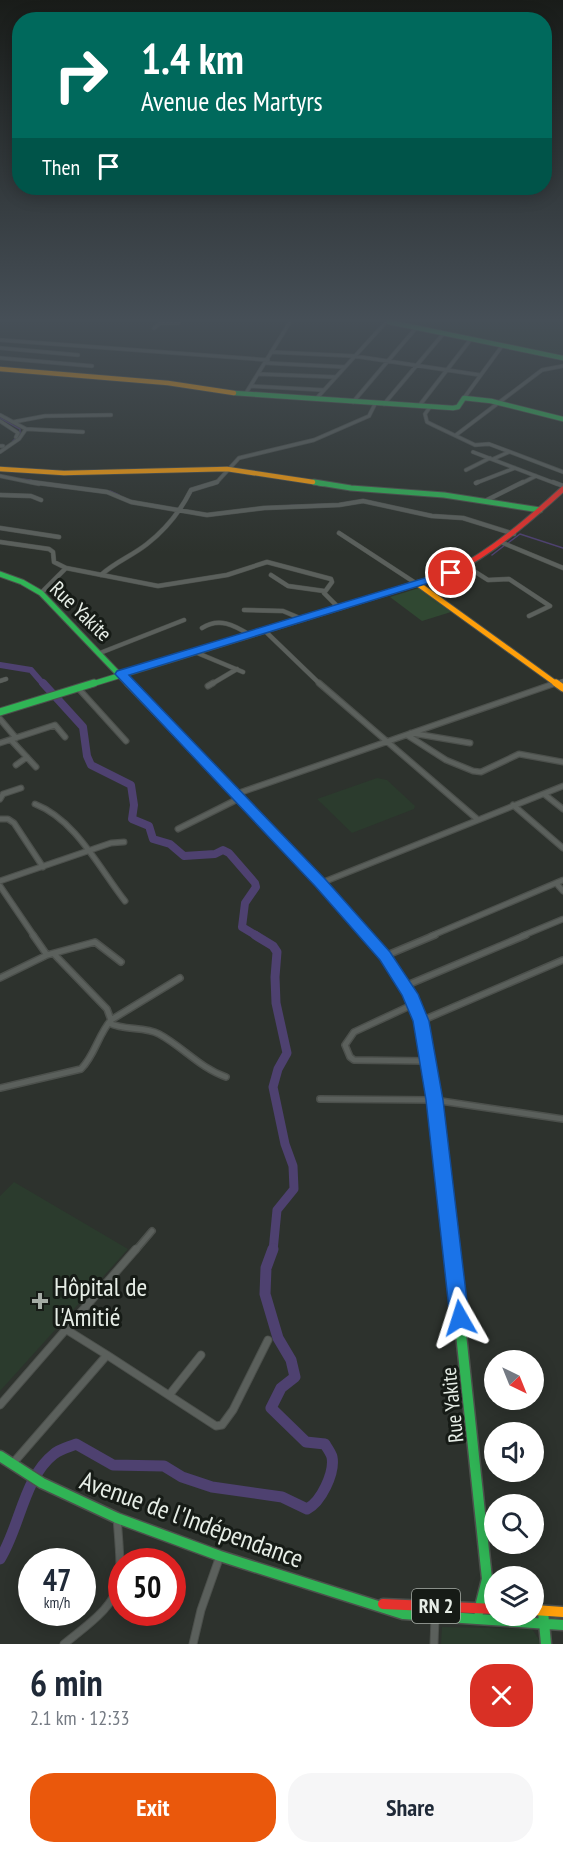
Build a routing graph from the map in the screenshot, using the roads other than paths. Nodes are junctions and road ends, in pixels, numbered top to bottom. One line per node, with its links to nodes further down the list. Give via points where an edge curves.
1 (464, 398): 14 (main road, via 456,408)
2 (312, 399): 3 (main road)
3 (315, 399): 9 (main road)
4 (356, 399): 9 (street)
5 (389, 399): 12 (street)
6 (425, 399): 13 (street)
7 (469, 399): 10 (main road)
8 (506, 399): 10 (street)
9 (353, 402): 11 (main road)
10 (500, 403): 17 (main road); 22 (street)
11 (375, 404): 12 (main road); 30 (street, via 369,416 337,432 240,458)
12 (384, 404): 13 (main road)
13 (419, 406): 14 (main road)
14 (430, 407): 22 (street, via 425,414 428,422)
15 (0, 415): 19 (street)
16 (111, 415): 19 (street)
17 (563, 419)
18 (0, 421): 23 (street, via 16,430)
19 (13, 422): 20 (street)
20 (26, 429): 21 (street); 24 (street)
21 (83, 432)
22 (456, 435): 26 (street, via 475,445 488,444)
23 (16, 437)
24 (0, 452)
25 (473, 452): 27 (street)
26 (509, 452): 27 (street); 32 (street)
27 (492, 459): 28 (street); 31 (street)
28 (515, 468): 34 (street); 35 (street)
29 (0, 469): 30 (main road, via 64,473)
30 (227, 470): 39 (main road, via 351,488); 40 (street, via 217,482 191,490)
31 (466, 470)
32 (563, 472)
33 (0, 476): 40 (street, via 107,492 131,502)
34 (536, 476): 36 (street); 39 (street)
35 (476, 483)
36 (562, 491): 41 (main road)
37 (0, 495): 38 (street)
38 (41, 500)
39 (484, 501): 41 (main road)
40 (180, 509): 44 (street, via 213,515 363,501 433,516 463,518); 52 (street, via 146,545)
41 (540, 510): 44 (main road)
42 (0, 528): 45 (street)
43 (339, 533): 54 (street)
44 (514, 534): 47 (main road)
45 (59, 537)
46 (0, 542): 49 (street, via 49,549 54,561)
47 (503, 543): 48 (main road); 50 (street)
48 (466, 566): 54 (main road); 59 (street, via 488,580 507,578 550,605)
49 (66, 568): 52 (street); 56 (street)
50 (563, 568)
51 (0, 574): 56 (main road, Rue Yakite)
52 (101, 575): 55 (street, via 158,586 227,575 267,562 331,579)
53 (271, 575): 55 (street, via 283,584)
54 (417, 584): 57 (main road); 72 (main road)
55 (324, 591): 57 (street)
56 (41, 593): 66 (main road, Rue Yakite)
57 (339, 608): 60 (main road)
58 (244, 610): 60 (street, via 283,611)
59 (529, 616)
60 (302, 619): 63 (main road)
61 (184, 620): 66 (street)
62 (202, 628): 64 (street, via 211,622 222,623)
63 (265, 631): 64 (main road); 82 (street)
64 (250, 635): 65 (main road)
65 (195, 652): 67 (street); 69 (main road)
66 (100, 653): 69 (main road, Rue Yakite)
67 (237, 669): 68 (street); 73 (street)
68 (243, 672)
69 (121, 674): 74 (main road); 91 (main road, Rue Yakite)
70 (6, 679): 71 (street)
71 (0, 681)
72 (561, 684): 77 (street)
73 (208, 686)
74 (77, 687): 75 (main road); 80 (street)
75 (0, 712)
76 (0, 719): 79 (street)
77 (409, 734): 82 (street); 83 (street); 85 (street, via 446,760 473,771 483,771 519,754)
78 (65, 737): 79 (street, via 55,725)
79 (13, 739): 81 (street); 84 (street)
80 (126, 741)
81 (0, 743)
82 (386, 743): 91 (street, via 300,769); 97 (street)
83 (470, 743)
84 (27, 757): 86 (street); 87 (street)
85 (563, 762)
86 (16, 765)
87 (36, 766)
88 (563, 786): 90 (street)
89 (21, 788): 92 (street, via 4,793)
90 (544, 794): 94 (street); 95 (street)
91 (238, 796): 98 (street); 104 (main road, Rue Yakite)
92 (0, 799)
93 (35, 804): 101 (street, via 49,809)
94 (513, 806): 97 (street); 100 (street)
95 (563, 809)
96 (0, 819): 102 (street, via 14,823)
97 (477, 819): 104 (street)
98 (178, 829)
99 (124, 843): 101 (street)
100 (563, 848)
101 (86, 851): 102 (street); 108 (street)
102 (43, 867): 106 (street)
103 (563, 880): 105 (street)
104 (321, 883): 111 (main road, Rue Yakite)
105 (555, 883): 107 (street); 111 (street)
106 (0, 884): 110 (street)
107 (563, 891)
108 (125, 901)
109 (563, 919): 116 (street)
110 (50, 955): 113 (street, via 99,942); 114 (street); 118 (street, via 107,1009)
111 (385, 956): 116 (main road, Rue Yakite)
112 (563, 960): 119 (street)
113 (120, 962)
114 (0, 978)
115 (180, 978): 118 (street)
116 (405, 986): 117 (main road, Rue Yakite)
117 (414, 1004): 119 (main road, Rue Yakite); 120 (street, via 354,1032 345,1045 354,1060)
118 (110, 1021): 121 (street, via 118,1028 158,1034 197,1063); 122 (street, via 81,1069)
119 (421, 1021): 120 (main road, Rue Yakite)
120 (428, 1061): 124 (main road, Rue Yakite)
121 (226, 1077)
122 (0, 1088)
123 (320, 1099): 124 (street)
124 (434, 1100): 125 (street); 137 (main road, Rue Yakite)
125 (563, 1119)
126 (152, 1231): 127 (street)
127 (67, 1330): 129 (street); 132 (street)
128 (268, 1340): 131 (street, via 222,1425 216,1426)
129 (107, 1355): 131 (street); 134 (street)
130 (201, 1355): 131 (street)
131 (170, 1394)
132 (0, 1405)
133 (0, 1456): 134 (main road, Avenue de l'Indépendance / RN 2)
134 (12, 1464): 135 (main road, Avenue de l'Indépendance / RN 2, via 42,1483)
135 (117, 1518): 136 (main road, Avenue de l'Indépendance / RN 2); 149 (street, via 118,1590 91,1623)
136 (220, 1556): 139 (main road, Avenue de l'Indépendance / RN 2); 150 (street)
137 (486, 1566)
138 (484, 1590): 140 (main road, Rue Yakite)
139 (377, 1604): 140 (main road, Avenue de l'Indépendance / RN 2); 144 (main road, Avenue de l'Indépendance / RN 2, via 403,1614)
140 (479, 1608): 141 (main road, Avenue de l'Indépendance / RN 2); 146 (main road, Rue Yakite)
141 (484, 1608)
142 (544, 1611): 143 (main road)
143 (563, 1612)
144 (435, 1618): 146 (main road, Avenue de l'Indépendance / RN 2); 151 (street)
145 (484, 1620): 146 (main road, Avenue de l'Indépendance / RN 2)
146 (479, 1621)
147 (544, 1624): 148 (main road, Avenue de l'Indépendance / RN 2); 152 (main road)
148 (563, 1624)
149 (64, 1644)
150 (193, 1644)
151 (434, 1644)
152 (546, 1644)

